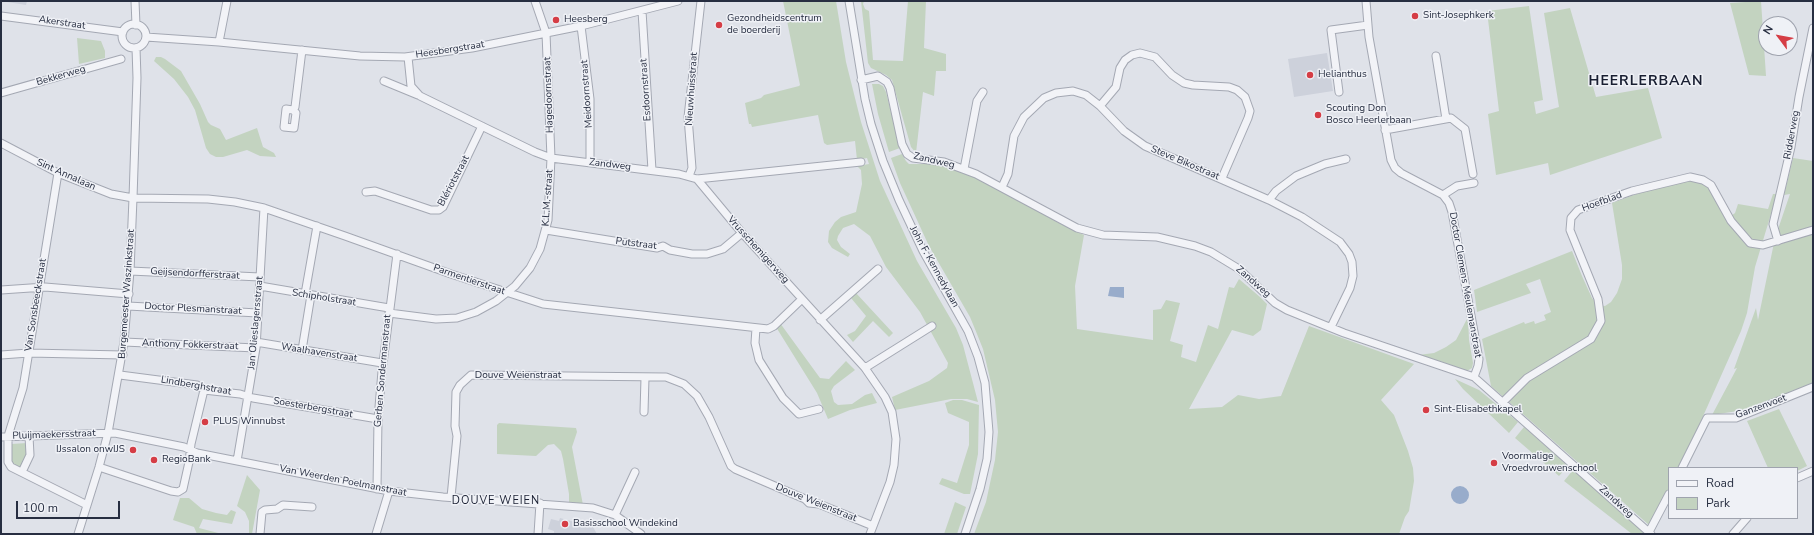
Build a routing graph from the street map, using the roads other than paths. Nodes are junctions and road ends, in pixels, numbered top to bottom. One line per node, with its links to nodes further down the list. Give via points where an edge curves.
1 (135, 1): 10 (street)
2 (227, 1): 17 (street)
3 (535, 1): 15 (street, Hagedoornstraat)
4 (678, 1): 8 (street, Heesbergstraat)
5 (701, 1): 43 (street, Nieuwhuisstraat, via 688,117 692,168)
6 (849, 1): 24 (street, John F. Kennedylaan)
7 (1366, 1): 11 (street)
8 (642, 11): 12 (street, Heesbergstraat); 40 (street, Esdoornstraat)
9 (1, 16): 14 (street, Akerstraat)
10 (136, 25): 14 (street, via 129,26); 16 (street, via 144,29)
11 (1368, 25): 26 (street, via 1331,30); 33 (street)
12 (582, 26): 15 (street, Heesbergstraat); 37 (street, Meidoornstraat, via 590,99)
13 (1813, 28): 57 (street, Ridderweg, via 1791,147 1773,224)
14 (124, 32): 18 (street, via 125,44)
15 (546, 33): 21 (street, Heesbergstraat, via 450,52); 35 (street, Hagedoornstraat)
16 (146, 37): 17 (street); 18 (street, via 142,46)
17 (218, 42): 19 (street, Heesbergstraat)
18 (136, 48): 50 (street, Burgemeester Waszinkstraat)
19 (302, 50): 21 (street, Heesbergstraat, via 360,56); 30 (street)
20 (1436, 56): 31 (street)
21 (408, 57): 28 (street, via 411,86)
22 (121, 59): 27 (street, Bekkerweg)
23 (384, 80): 28 (street, Zandweg)
24 (861, 80): 39 (street, Zandweg, via 878,76 887,82 902,144 907,154 913,158 944,162); 122 (street, John F. Kennedylaan, via 871,124 898,200 968,331 985,384 989,426 987,459)
25 (983, 92): 39 (street, via 977,101)
26 (1339, 92)
27 (1, 93)
28 (420, 96): 32 (street, Zandweg)
29 (1100, 106): 44 (street, Steve Bikostraat, via 1124,131 1141,143); 44 (street, via 1116,87 1120,68 1125,60 1140,53 1155,57 1172,75 1184,83 1237,90 1246,97 1250,111); 47 (street, Steve Bikostraat, via 1086,95 1073,91 1056,92 1044,98 1019,123 1014,136 1008,174)
30 (293, 110)
31 (1446, 119): 33 (street); 42 (street, via 1451,118 1465,129)
32 (482, 126): 35 (street, Zandweg); 48 (street, Blériotstraat, via 443,207 439,210 431,210 374,191)
33 (1385, 130): 49 (street, via 1389,155 1395,168)
34 (1, 143): 41 (street, Sint Annalaan)
35 (551, 158): 37 (street, Zandweg); 54 (street, K.L.M.-straat)
36 (1346, 159): 51 (street, via 1325,164 1296,176 1276,191)
37 (590, 162): 40 (street, Zandweg)
38 (861, 162): 45 (street, Zandweg)
39 (964, 169): 47 (street, Zandweg)
40 (652, 170): 43 (street, Zandweg)
41 (58, 173): 50 (street, Sint Annalaan, via 111,194); 63 (street, Van Sonsbeeckstraat)
42 (1473, 174)
43 (689, 176): 45 (street, Zandweg)
44 (1222, 178): 51 (street, Steve Bikostraat)
45 (697, 179): 56 (street, Vrusschemigerweg)
46 (1474, 183): 49 (street, via 1457,186)
47 (1002, 188): 74 (street, Zandweg, via 1077,228 1103,235 1165,238 1210,252 1239,269 1281,307)
48 (366, 192)
49 (1443, 195): 85 (street, Doctor Clemens Meulemanstraat, via 1450,203 1452,212 1479,359)
50 (133, 198): 52 (street, Parmentierstraat, via 208,199); 60 (street, Burgemeester Waszinkstraat)
51 (1270, 200): 74 (street, Steve Bikostraat, via 1334,237 1349,254 1353,271 1352,282)
52 (264, 208): 53 (street, Parmentierstraat); 61 (street, Jan Olieslagersstraat)
53 (317, 226): 58 (street, Parmentierstraat); 67 (street)
54 (546, 230): 56 (street, Putstraat, via 656,248 663,246 692,254 707,254 723,249); 65 (street, K.L.M.-straat, via 540,250 530,268)
55 (1813, 230): 57 (street, Hoefblad)
56 (742, 233): 68 (street, Vrusschemigerweg)
57 (1778, 241): 90 (street, Hoefblad, via 1763,245 1750,243 1731,221 1710,185 1697,178 1690,177 1632,191 1578,210 1571,218 1570,230 1598,299 1601,321 1591,339 1527,378)
58 (397, 254): 65 (street, Parmentierstraat); 70 (street, Gerben Sondermanstraat)
59 (878, 269): 72 (street)
60 (130, 271): 61 (street, Geijsendorfferstraat); 66 (street, Burgemeester Waszinkstraat)
61 (260, 277): 62 (street, Jan Olieslagersstraat)
62 (260, 286): 67 (street, Schipholstraat); 71 (street, Jan Olieslagersstraat)
63 (39, 287): 64 (street); 66 (street); 79 (street, Van Sonsbeeckstraat)
64 (1, 290)
65 (506, 293): 70 (street, K.L.M.-straat, via 486,307 456,318 436,320); 75 (street, Parmentierstraat, via 543,304)
66 (129, 294): 69 (street, Burgemeester Waszinkstraat)
67 (308, 295): 70 (street, Schipholstraat); 78 (street)
68 (802, 299): 72 (street, Vrusschemigerweg); 75 (street, Parmentierstraat, via 774,326)
69 (128, 306): 71 (street, Doctor Plesmanstraat); 76 (street, Burgemeester Waszinkstraat)
70 (389, 311): 82 (street, Gerben Sondermanstraat)
71 (258, 313): 77 (street, Jan Olieslagersstraat)
72 (820, 320): 83 (street, Vrusschemigerweg)
73 (932, 326): 83 (street)
74 (1331, 327): 85 (street, Zandweg, via 1407,356)
75 (756, 328): 91 (street, via 759,360 783,398 799,414)
76 (124, 342): 77 (street, Anthony Fokkerstraat); 81 (street, Burgemeester Waszinkstraat)
77 (256, 345): 78 (street, Waalhavenstraat); 89 (street, Jan Olieslagersstraat)
78 (302, 350): 82 (street, Waalhavenstraat)
79 (29, 353): 80 (street); 81 (street); 95 (street, Van Sonsbeeckstraat, via 18,405)
80 (1, 355)
81 (123, 355): 84 (street, Burgemeester Waszinkstraat)
82 (382, 364): 93 (street, Gerben Sondermanstraat)
83 (865, 368): 114 (street, Vrusschemigerweg, via 892,412 896,439 890,482)
84 (120, 375): 88 (street, Lindberghstraat, via 197,385); 94 (street, Burgemeester Waszinkstraat)
85 (1474, 377): 90 (street, Zandweg)
86 (644, 378): 92 (street); 108 (street, Douve Weienstraat, via 471,375 456,392 457,436); 114 (street, Douve Weienstraat, via 666,377 690,388 697,396 729,462 735,469 809,502)
87 (1813, 387): 100 (street, Ganzenvoet, via 1736,418 1707,418)
88 (204, 390): 89 (street, Lindberghstraat); 97 (street)
89 (248, 396): 93 (street, Soesterbergstraat); 98 (street, Jan Olieslagersstraat)
90 (1503, 402): 115 (street, Zandweg)
91 (820, 409)
92 (644, 412)
93 (378, 419): 105 (street, Gerben Sondermanstraat)
94 (108, 433): 96 (street, Pluijmaekersstraat); 97 (street, Van Weerden Poelmanstraat); 99 (street, Burgemeester Waszinkstraat)
95 (4, 436): 96 (street, Pluijmaekersstraat); 102 (street, Van Sonsbeeckstraat, via 9,464)
96 (29, 436): 102 (street, via 30,455)
97 (190, 450): 98 (street, Van Weerden Poelmanstraat); 99 (street, via 185,485 183,490 178,492)
98 (237, 460): 105 (street, Van Weerden Poelmanstraat)
99 (99, 467): 110 (street, Burgemeester Waszinkstraat)
100 (1682, 467)
101 (1813, 471): 104 (street)
102 (22, 472): 110 (street)
103 (635, 472): 112 (street)
104 (1798, 478)
105 (377, 488): 106 (street, Van Weerden Poelmanstraat)
106 (389, 491): 108 (street, Van Weerden Poelmanstraat); 118 (street)
107 (1668, 496): 115 (street)
108 (451, 497): 109 (street, Van Weerden Poelmanstraat)
109 (540, 503): 112 (street, Van Weerden Poelmanstraat, via 593,508); 119 (street)
110 (87, 505): 116 (street, Burgemeester Waszinkstraat)
111 (312, 508): 117 (street, via 283,505 277,509 265,510 262,512)
112 (615, 515): 120 (street, Van Weerden Poelmanstraat)
113 (1746, 519): 123 (street)
114 (873, 526): 121 (street, Vrusschemigerweg)
115 (1650, 533)
116 (78, 534)
117 (260, 534)
118 (376, 534)
119 (538, 534)
120 (641, 534)
121 (870, 534)
122 (965, 534)
123 (1733, 534)

